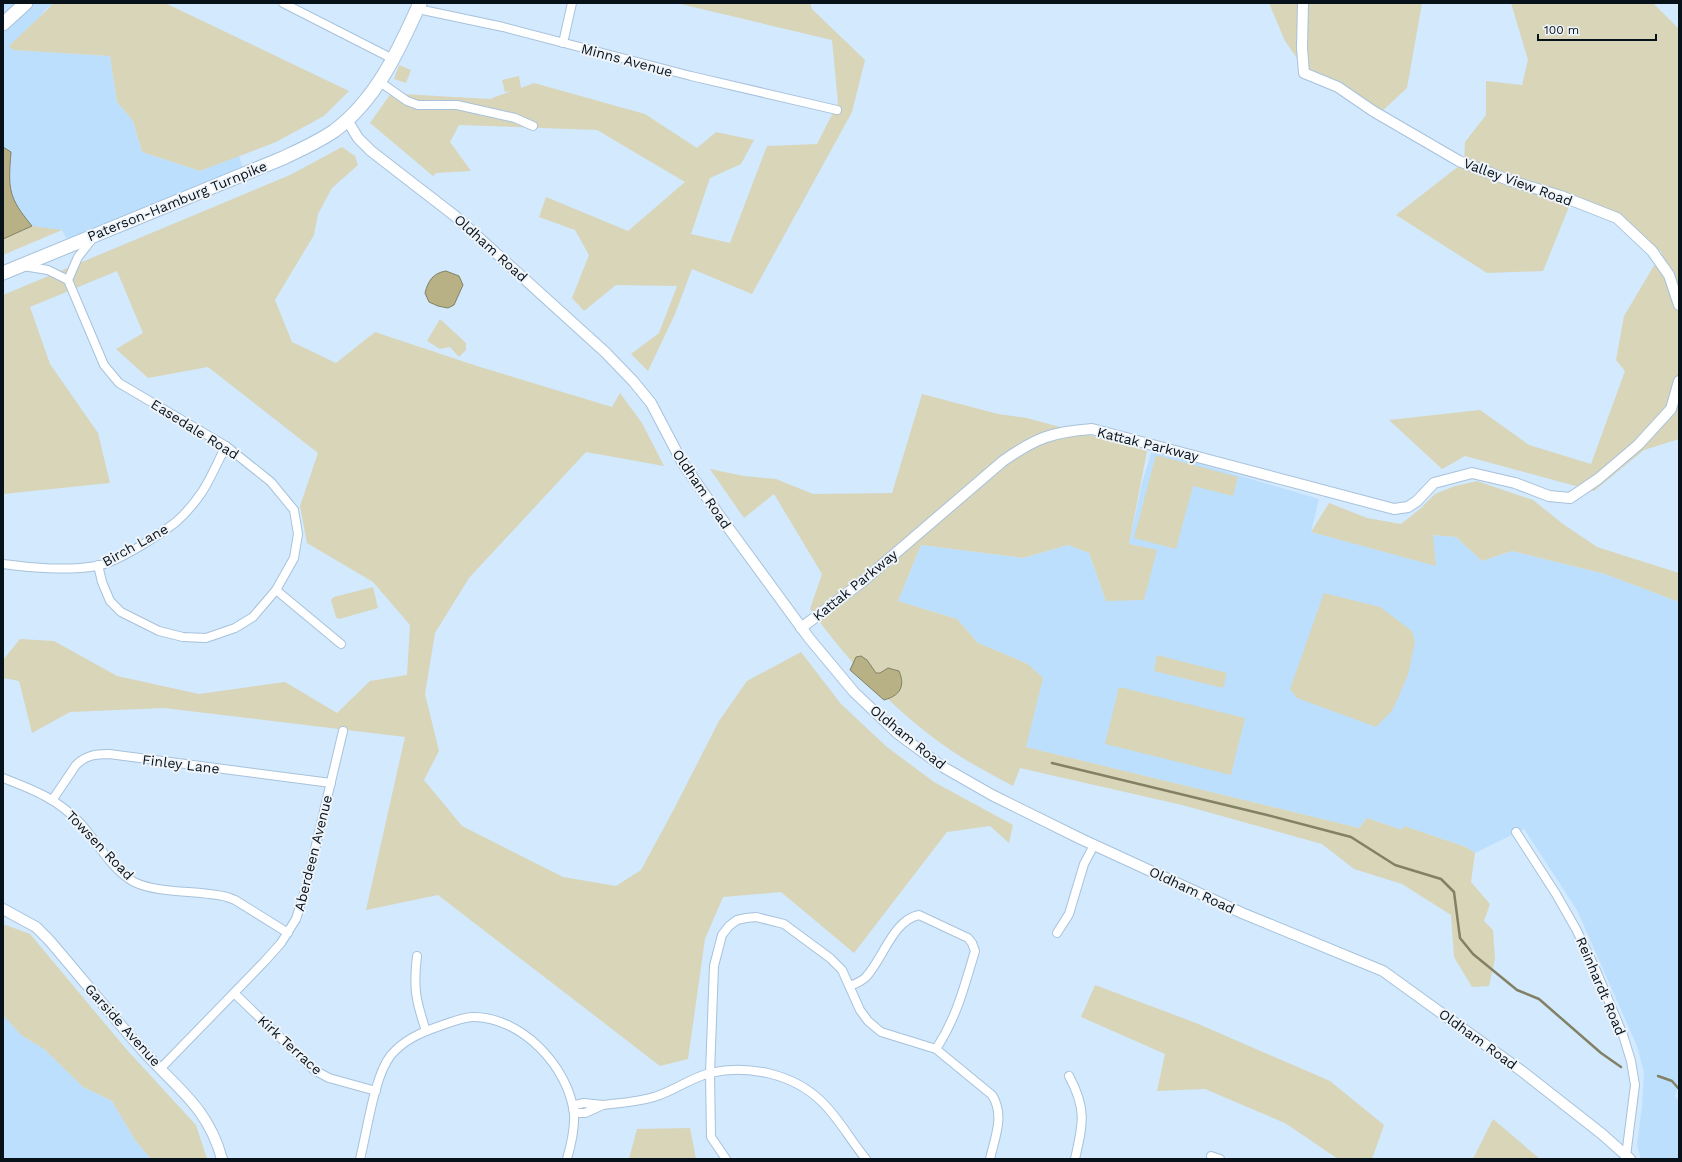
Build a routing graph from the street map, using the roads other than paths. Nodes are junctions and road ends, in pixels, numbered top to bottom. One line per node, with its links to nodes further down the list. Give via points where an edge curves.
1 (26, 3): 6 (main road)
2 (283, 3): 8 (street)
3 (572, 3): 7 (street)
4 (1303, 3): 17 (street, Valley View Road, via 1304,73 1338,87 1373,111 1459,161 1617,218 1652,251 1669,275)
5 (419, 6): 7 (street, Minns Avenue); 8 (main road, Paterson-Hamburg Turnpike)
6 (3, 24)
7 (563, 43): 10 (street, Minns Avenue)
8 (393, 59): 9 (main road, Paterson-Hamburg Turnpike)
9 (380, 82): 11 (main road, Paterson-Hamburg Turnpike); 12 (street, via 407,101 418,104 457,105 508,117)
10 (837, 110)
11 (347, 120): 13 (main road, Paterson-Hamburg Turnpike, via 321,140 296,152); 23 (street, Oldham Road, via 358,138 371,151 489,245 605,352 641,389 658,415 682,462)
12 (533, 126)
13 (96, 234): 14 (main road, Paterson-Hamburg Turnpike); 16 (street, via 78,257)
14 (21, 265): 15 (main road, Paterson-Hamburg Turnpike); 16 (street, via 48,270)
15 (3, 272)
16 (68, 280): 19 (street, Easedale Road, via 104,365 119,383)
17 (1679, 306)
18 (1679, 381): 23 (street, Kattak Parkway, via 1671,409 1638,445 1598,479 1570,498 1549,496 1478,473 1459,475 1434,483 1408,507 1394,509 1092,429 1050,434 1028,444 1003,461 862,582)
19 (226, 446): 21 (street, Birch Lane, via 202,492 178,521 116,559); 22 (street, Easedale Road, via 271,482 294,510 298,534 294,558)
20 (3, 564): 21 (street, Birch Lane, via 40,568)
21 (98, 565): 22 (street, Easedale Road, via 110,601 121,612 160,630 183,637 206,638 235,628 253,617)
22 (276, 590): 24 (street)
23 (801, 628): 30 (street, Oldham Road, via 854,692 897,733 943,767 992,795)
24 (341, 644)
25 (343, 731): 27 (street, Aberdeen Avenue)
26 (3, 778): 28 (street, Towsen Road)
27 (331, 783): 28 (street, Finley Lane, via 95,754 76,765); 32 (street, Aberdeen Avenue, via 301,908)
28 (53, 799): 32 (street, Towsen Road, via 81,824 117,868 133,881 149,887 236,900)
29 (1516, 832): 45 (street, Reinhardt Road, via 1577,931 1632,1061 1635,1085)
30 (1094, 845): 33 (street, via 1084,864 1069,914); 45 (street, Oldham Road, via 1242,913 1383,971 1523,1072)
31 (3, 909): 39 (street, Garside Avenue, via 36,927 49,940 138,1046)
32 (288, 933): 36 (street, Aberdeen Avenue)
33 (1057, 933)
34 (417, 956): 37 (street, via 415,994)
35 (850, 986): 38 (street, via 860,1010 881,1032); 38 (street, via 865,978 902,924 910,917 919,916 968,938 975,950 957,1012); 40 (street, via 838,966 784,924 756,917 737,920 722,935 714,966)
36 (234, 993): 39 (street, Aberdeen Avenue); 42 (street, Kirk Terrace, via 314,1070 330,1078)
37 (426, 1031): 42 (street, via 406,1041 391,1055); 43 (street, via 473,1017 500,1022 550,1058 566,1086)
38 (936, 1049): 51 (street, via 992,1095 998,1104 1000,1117)
39 (161, 1068): 46 (street, Garside Avenue, via 185,1092 204,1117)
40 (710, 1073): 43 (street, via 652,1097 603,1105 585,1113 576,1113); 49 (street, via 711,1137); 50 (street, via 736,1070 760,1072 781,1077 805,1088 828,1108)
41 (1069, 1076): 52 (street, via 1079,1094 1082,1115 1082,1129)
42 (376, 1090): 47 (street)
43 (573, 1109): 48 (street, via 574,1123)
44 (1211, 1156): 53 (street)
45 (1628, 1157)
46 (222, 1159)
47 (360, 1159)
48 (567, 1159)
49 (726, 1159)
50 (866, 1159)
51 (990, 1159)
52 (1075, 1159)
53 (1220, 1159)

